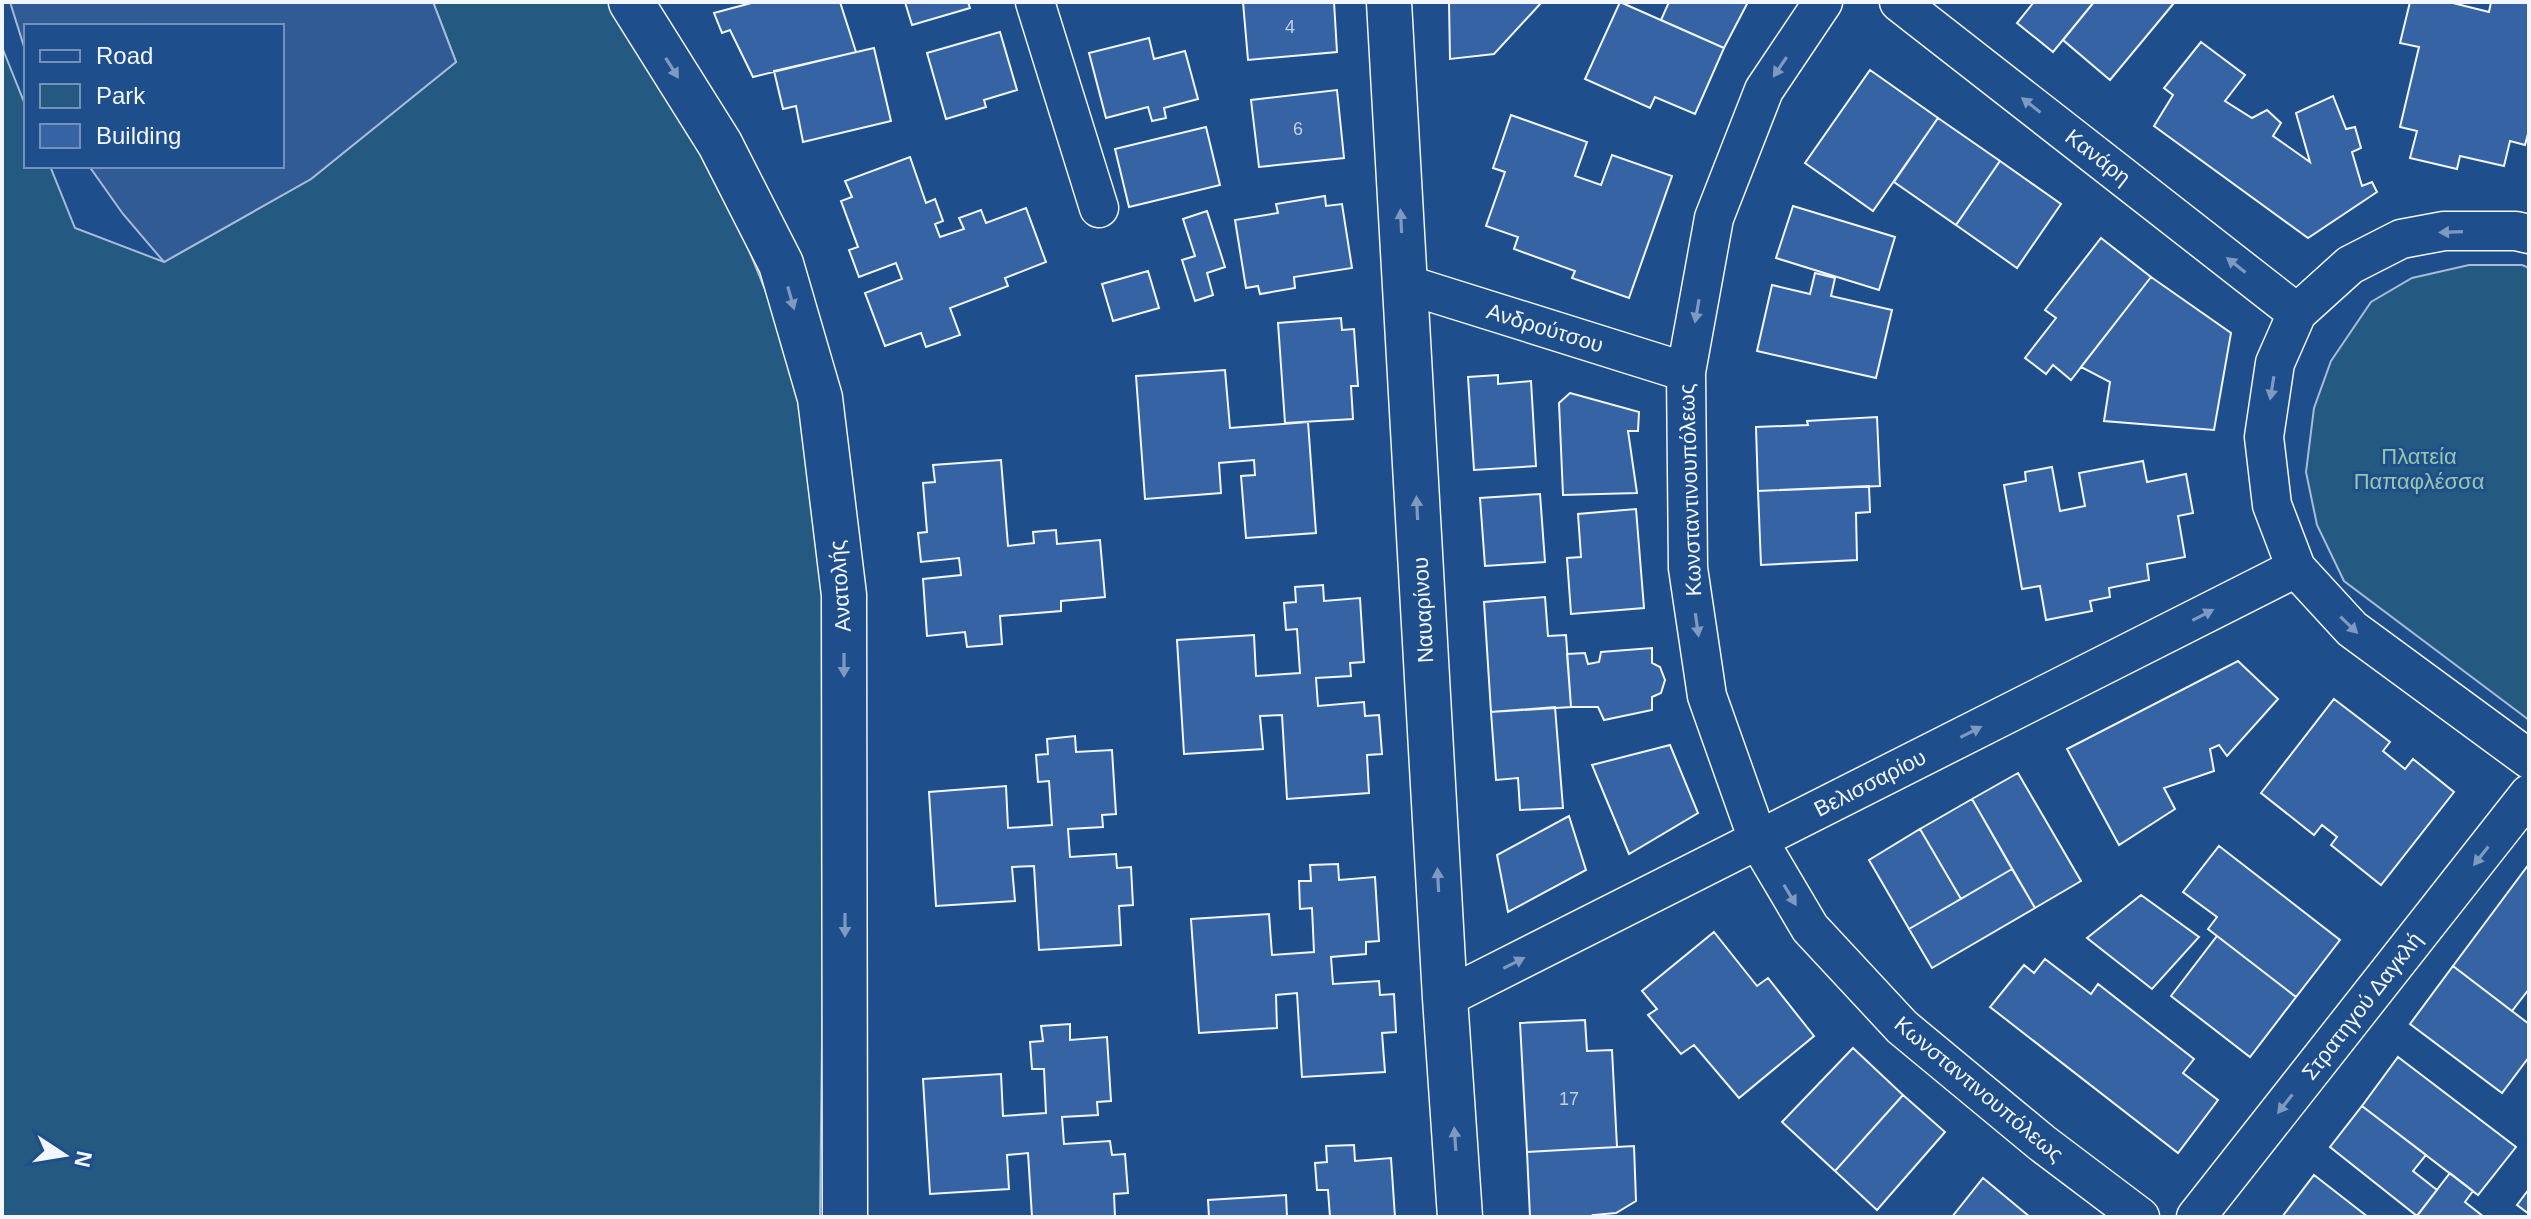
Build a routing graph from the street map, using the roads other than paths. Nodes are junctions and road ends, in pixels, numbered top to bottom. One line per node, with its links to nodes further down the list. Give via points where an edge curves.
1 (631, 2): 16 (street, Ανατολής, one-way to 16, via 720,144 781,264 820,398 844,595)
2 (1035, 2): 6 (street)
3 (1389, 2): 8 (street, Ναυαρίνου, one-way to 3)
4 (1823, 2): 10 (street, Κωνσταντινουπόλεως, one-way to 10, via 1764,90 1714,218)
5 (1899, 2): 9 (street, Κανάρη, one-way to 5)
6 (1099, 208)
7 (2529, 234): 9 (street, one-way to 9, via 2444,231 2401,239 2350,265)
8 (1405, 284): 10 (street, Ανδρούτσου); 15 (street, Ναυαρίνου, one-way to 8)
9 (2297, 313): 11 (street, one-way to 11, via 2275,363 2264,437 2272,505)
10 (1686, 372): 14 (street, Κωνσταντινουπόλεως, one-way to 14, via 1688,568 1707,696)
11 (2296, 568): 12 (street, one-way to 12, via 2352,629); 14 (street, Βελισσαρίου, one-way to 11)
12 (2529, 759)
13 (2529, 794): 19 (street, Στρατηγού Δαγκλή, one-way to 19)
14 (1758, 840): 15 (street, Βελισσαρίου, one-way to 14); 18 (street, Κωνσταντινουπόλεως, one-way to 18, via 1810,928 1902,1027)
15 (1445, 998): 17 (street, Ναυαρίνου, one-way to 15)
16 (845, 1217)
17 (1460, 1217)
18 (2140, 1217)
19 (2196, 1217)

